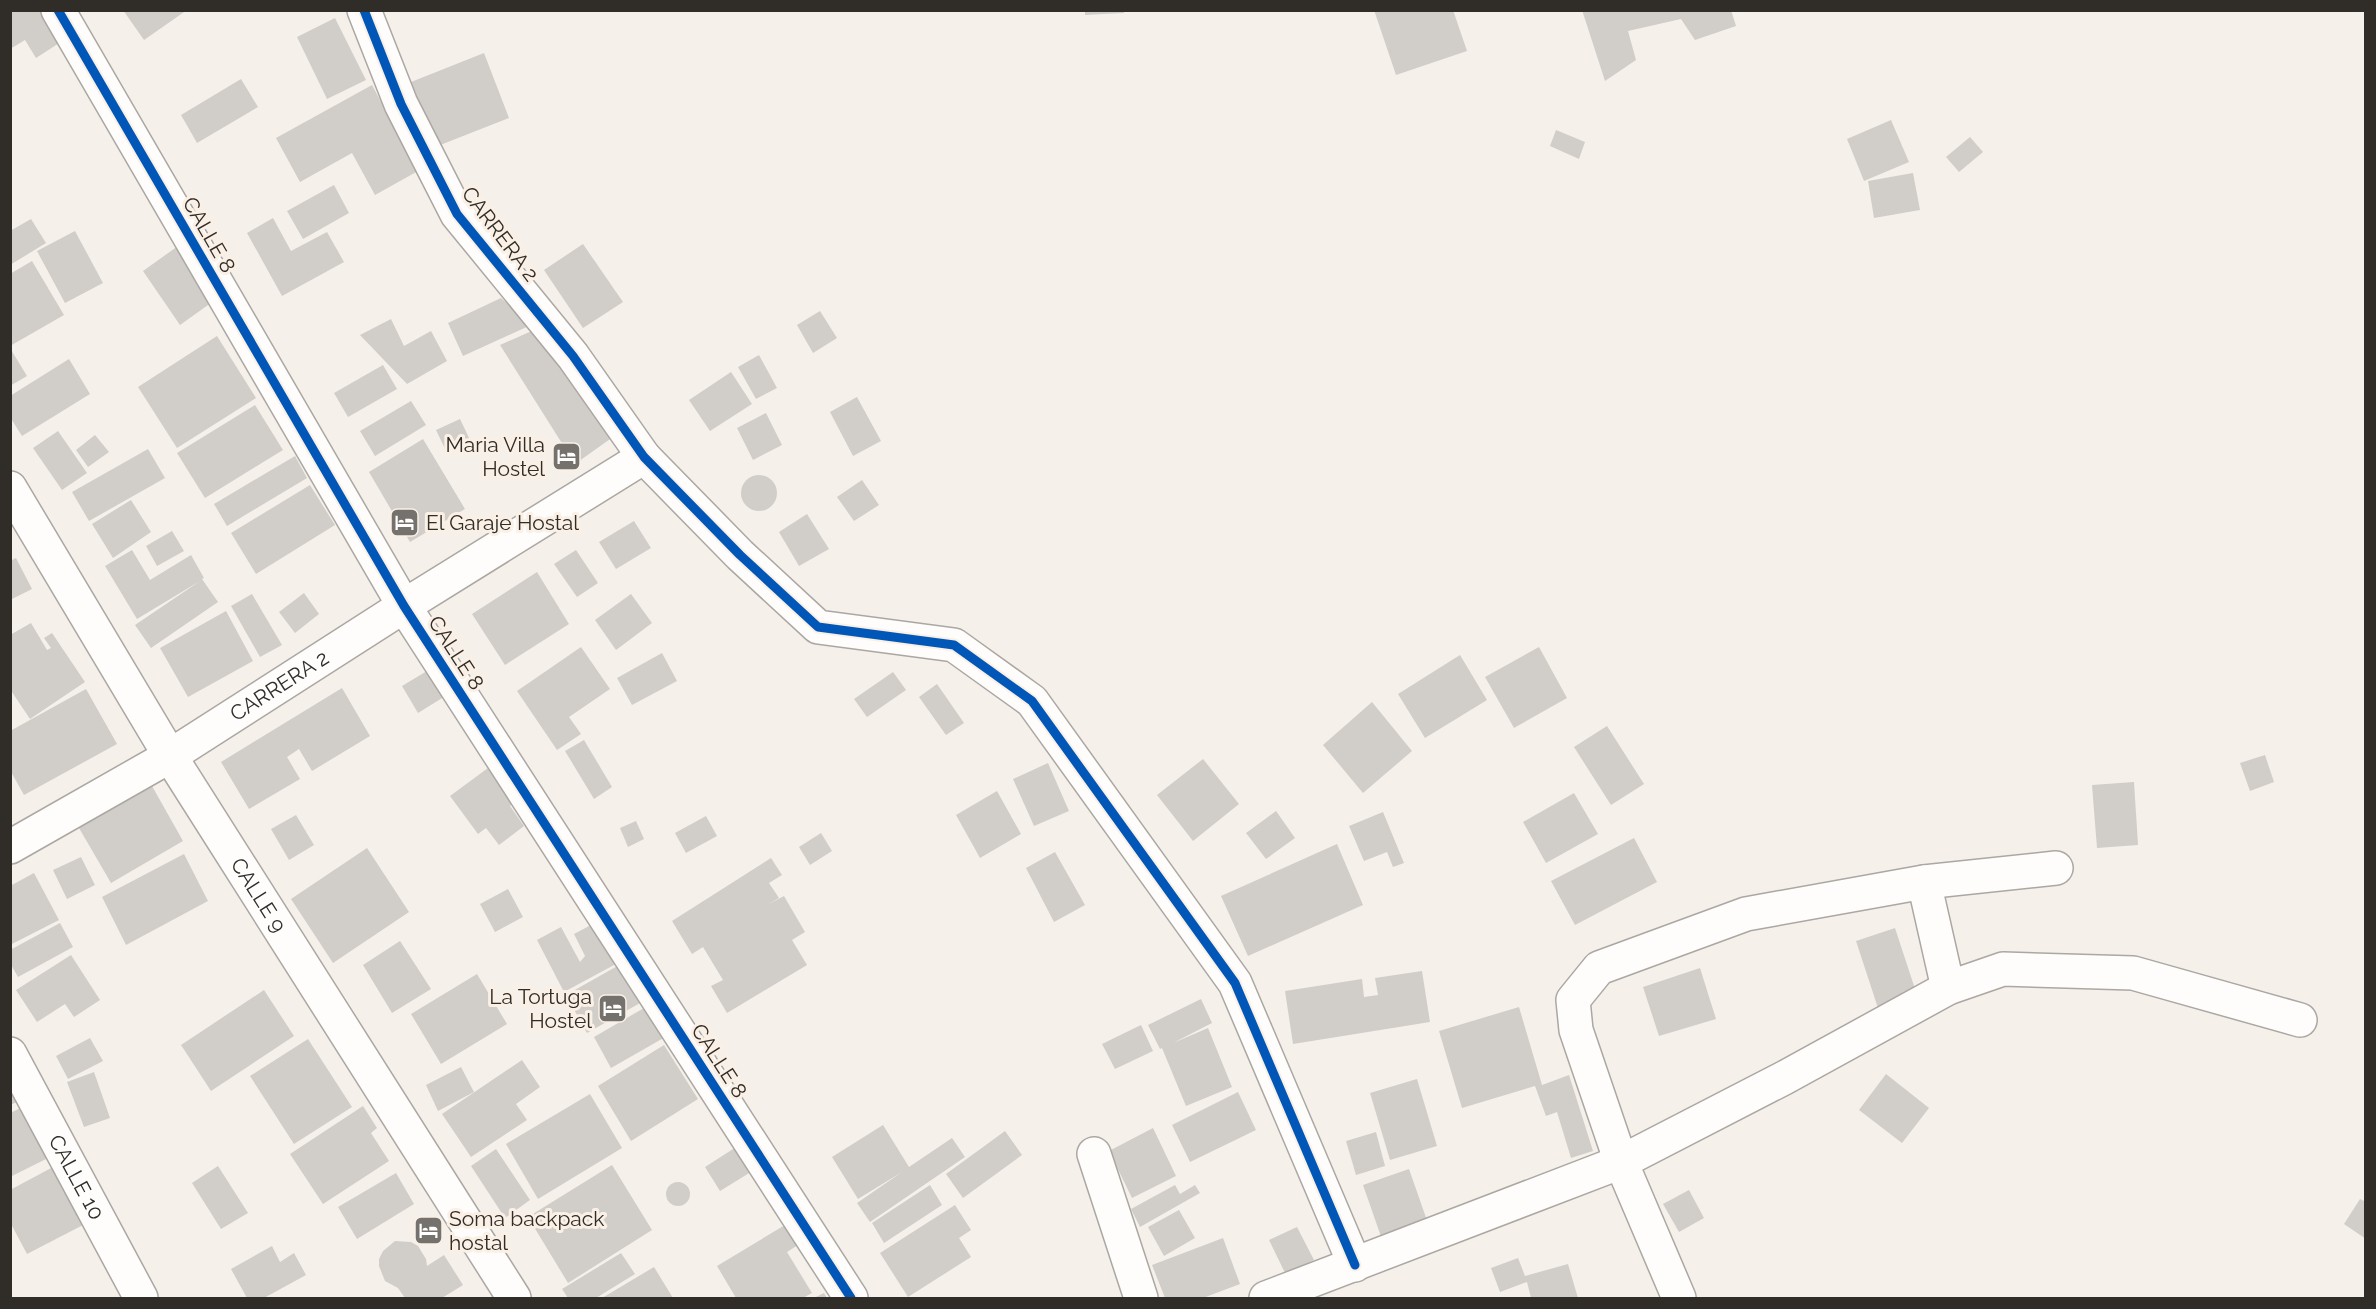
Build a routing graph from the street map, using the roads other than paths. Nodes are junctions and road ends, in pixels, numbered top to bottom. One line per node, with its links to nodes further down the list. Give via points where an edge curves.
1 (58, 10): 5 (street, CALLE 8)
2 (364, 10): 3 (street, CARRERA 2, via 401,104 457,214 573,356)
3 (644, 457): 5 (street, CARRERA 2); 15 (street, via 740,555 818,627 954,645 1032,701 1235,983)
4 (10, 488): 6 (street, CALLE 9)
5 (404, 606): 6 (street, CARRERA 2); 18 (street, CALLE 8)
6 (171, 756): 7 (street, CARRERA 2); 17 (street, CALLE 9)
7 (10, 847)
8 (2056, 868): 9 (street)
9 (1924, 882): 10 (street); 14 (street, via 1746,914 1599,968 1573,1000 1576,1030)
10 (1947, 988): 11 (street, via 2003,969 2133,973); 14 (street)
11 (2300, 1020)
12 (10, 1054): 16 (street, CALLE 10)
13 (1094, 1154): 19 (street)
14 (1621, 1162): 15 (street); 21 (street)
15 (1355, 1265): 20 (street)
16 (141, 1299)
17 (514, 1299)
18 (851, 1299)
19 (1141, 1299)
20 (1266, 1299)
21 (1679, 1299)

